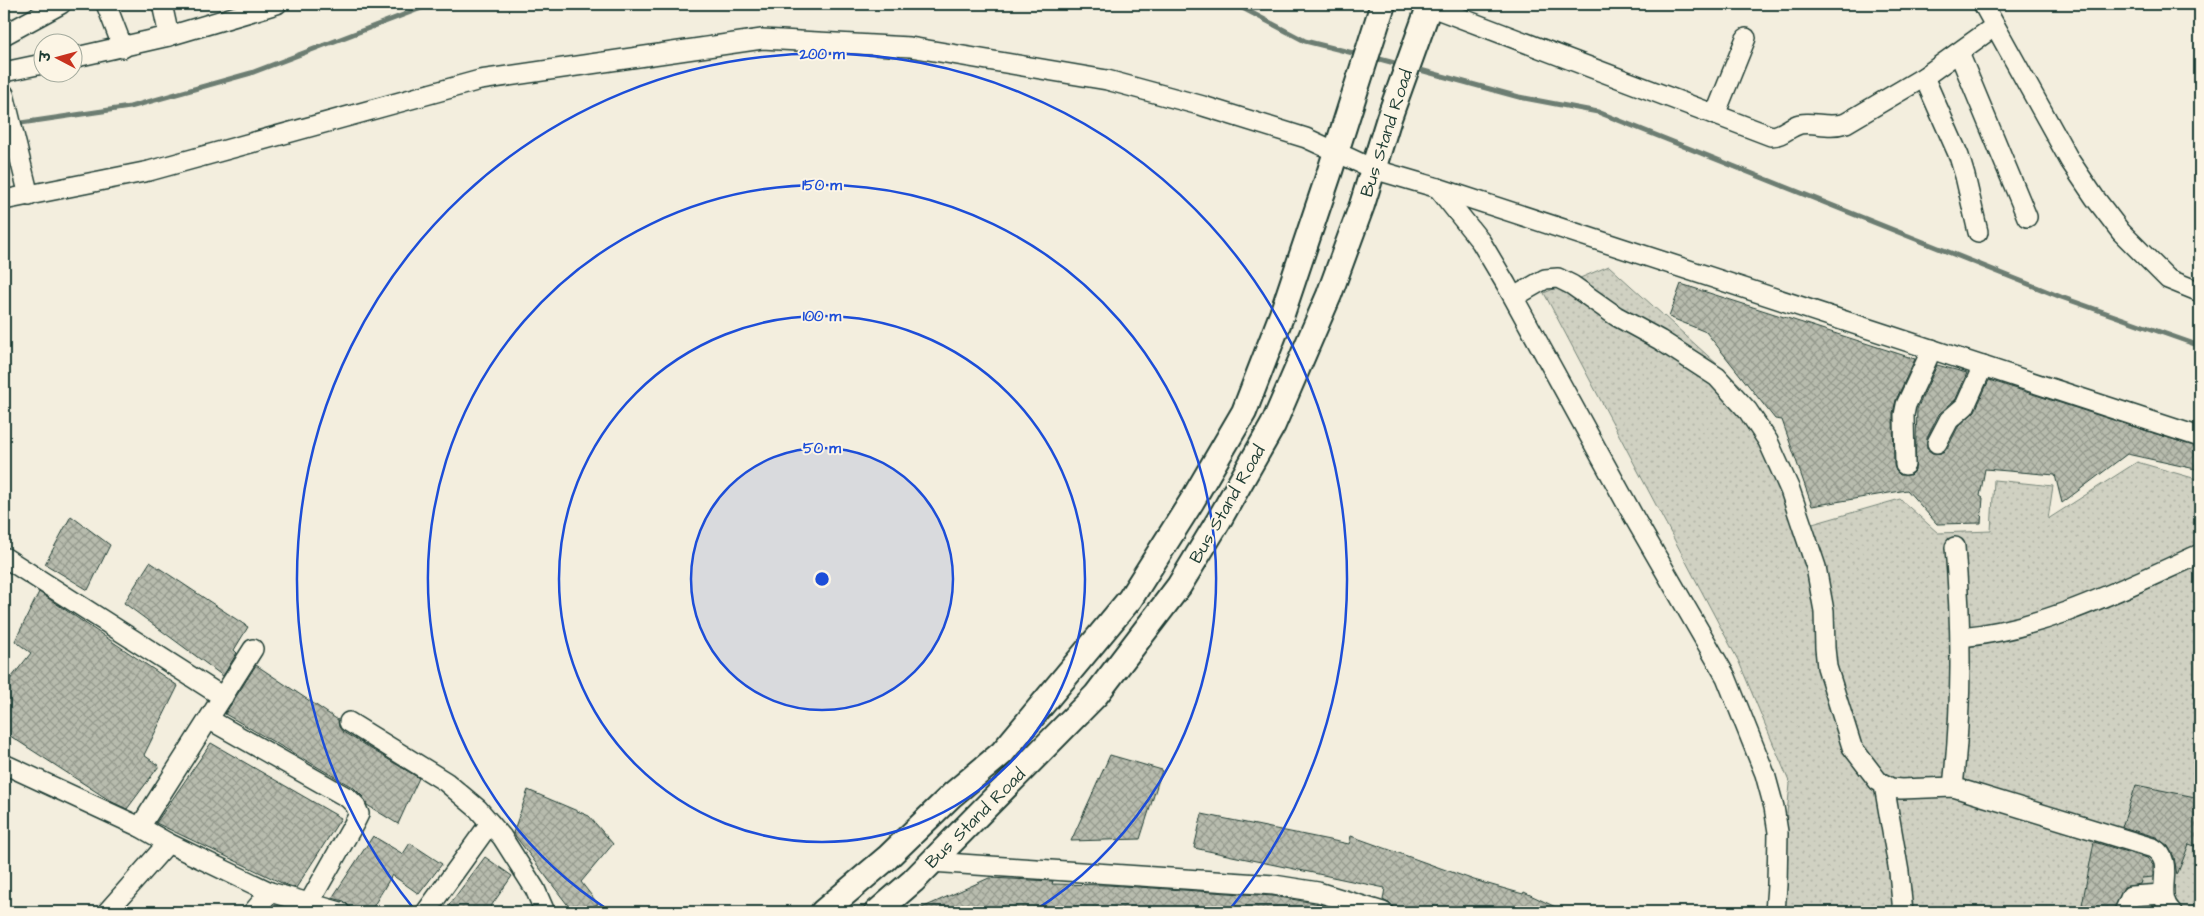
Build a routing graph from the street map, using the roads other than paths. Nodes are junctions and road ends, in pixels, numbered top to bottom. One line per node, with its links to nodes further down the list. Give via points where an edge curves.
1 (61, 4): 9 (street)
2 (106, 4): 12 (street)
3 (162, 4): 10 (street)
4 (277, 4): 10 (street)
5 (1983, 4): 8 (street)
6 (1429, 5): 19 (street); 21 (main road, Bus Stand Road)
7 (1379, 13): 20 (main road, Bus Stand Road)
8 (1995, 26): 13 (street); 27 (street, via 2070,161 2121,232 2168,278)
9 (4, 36)
10 (170, 36): 12 (street)
11 (1746, 38): 19 (street)
12 (123, 48): 14 (street)
13 (1959, 52): 17 (street); 25 (street)
14 (82, 56)
15 (32, 66): 16 (street)
16 (4, 72)
17 (1924, 77): 19 (street, via 1846,124 1836,126 1801,124 1778,136 1771,136); 26 (street, via 1965,176)
18 (5, 100): 23 (street)
19 (1715, 115)
20 (1336, 153): 21 (street); 23 (street, via 1297,135 1107,80 910,47 762,39 480,80 149,171); 57 (main road, Bus Stand Road, via 1282,314 1244,412 1130,599 1002,753)
21 (1373, 169): 22 (street); 48 (main road, Bus Stand Road, via 1328,295 1273,425 1220,520 1178,586 1096,695)
22 (1438, 188): 28 (street, via 1481,242); 29 (street)
23 (29, 196): 24 (street)
24 (4, 200)
25 (2027, 217)
26 (1978, 232)
27 (2200, 292)
28 (1514, 297): 43 (street, via 1544,279 1558,278 1717,377 1748,411 1768,441 1790,490 1816,567 1824,611 1827,666 1852,747); 60 (street, via 1726,677 1765,774 1774,807 1778,832)
29 (1932, 349): 30 (street); 33 (street, via 1906,405)
30 (1983, 366): 31 (street); 32 (street, via 1965,406 1949,420)
31 (2200, 437)
32 (1937, 443)
33 (1905, 465)
34 (1955, 547): 37 (street)
35 (2200, 554): 37 (street, via 2060,615 1996,632)
36 (4, 557): 39 (street)
37 (1961, 637): 44 (street, via 1959,727)
38 (254, 649): 39 (street)
39 (223, 697): 40 (street)
40 (210, 720): 46 (street); 51 (street, via 355,805 359,814)
41 (349, 722): 45 (street, via 446,782)
42 (4, 764): 46 (street)
43 (1884, 785): 44 (street, via 1900,789); 61 (street)
44 (1953, 787): 50 (street, via 2160,852 2166,870)
45 (490, 823): 55 (street); 56 (street, via 535,889)
46 (140, 827): 47 (street)
47 (168, 843): 49 (street); 52 (street)
48 (931, 862): 58 (main road, Bus Stand Road); 59 (street, via 1274,885 1318,892)
49 (270, 892): 51 (street); 53 (street)
50 (2163, 894): 62 (street, via 2131,896); 63 (street)
51 (309, 903): 54 (street)
52 (107, 912)
53 (253, 912)
54 (340, 912)
55 (426, 912)
56 (545, 912)
57 (823, 912)
58 (877, 912)
59 (1382, 912)
60 (1775, 912)
61 (1903, 912)
62 (2124, 912)
63 (2172, 912)

